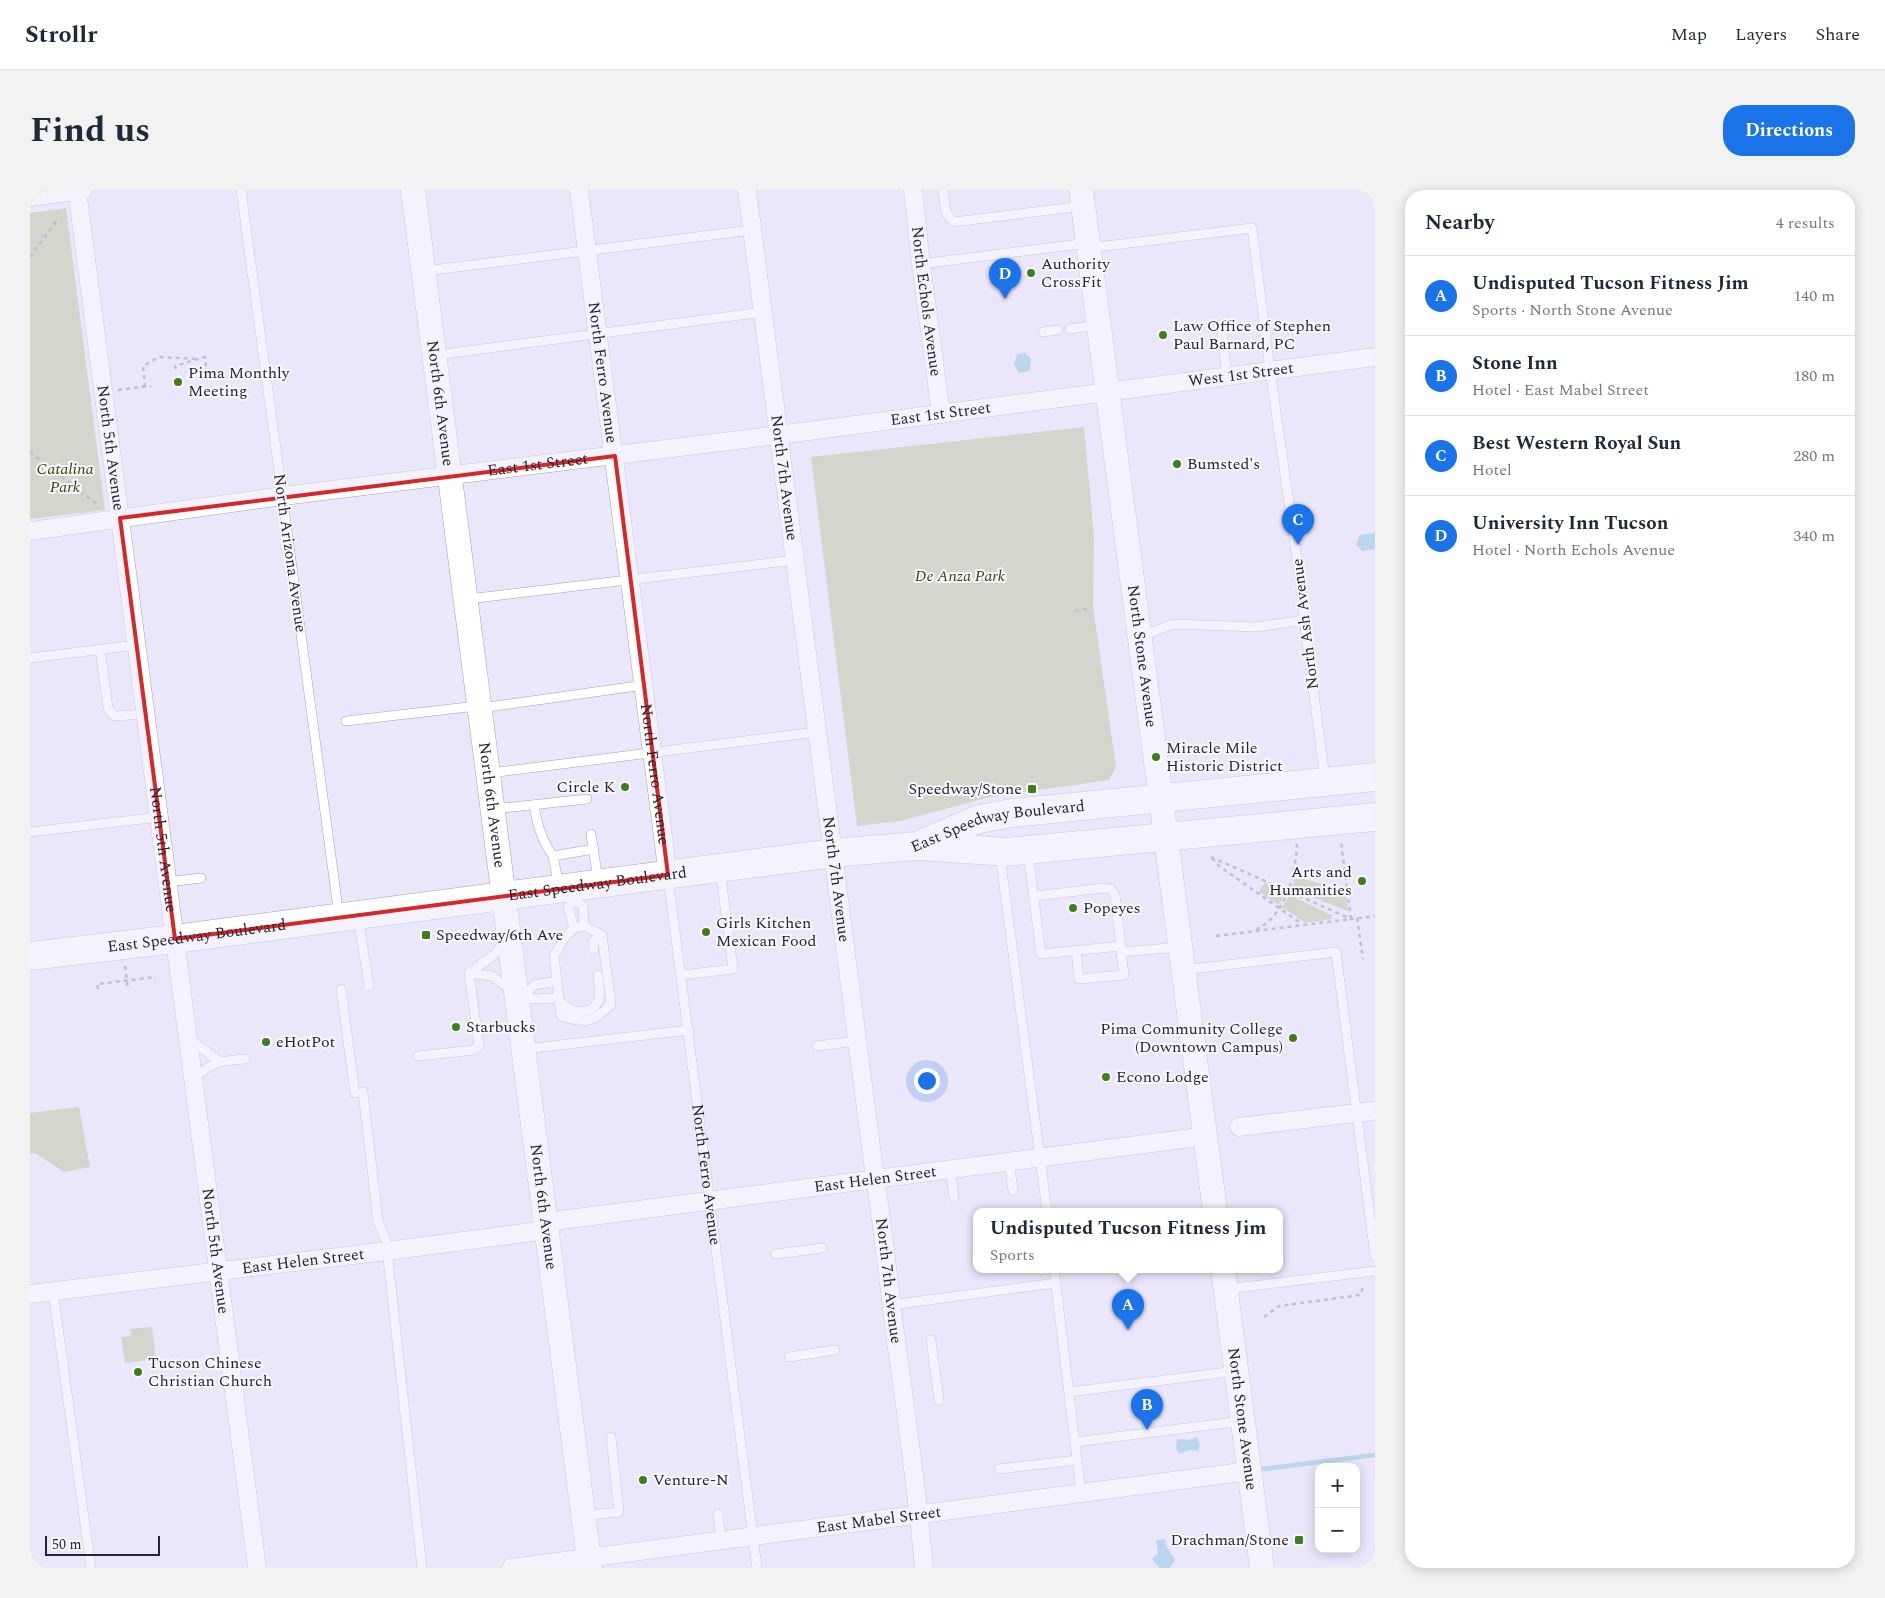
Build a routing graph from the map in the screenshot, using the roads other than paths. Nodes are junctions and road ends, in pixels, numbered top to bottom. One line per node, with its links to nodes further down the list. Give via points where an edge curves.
1 (79, 190): 8 (street); 32 (street, North 5th Avenue)
2 (241, 190): 31 (lane, North Arizona Avenue)
3 (413, 190): 14 (street, North 6th Avenue)
4 (579, 190): 12 (street, North Ferro Avenue)
5 (747, 190): 10 (street, North 7th Avenue)
6 (913, 190): 13 (street, North Echols Avenue)
7 (943, 190): 9 (lane, via 946,213 954,222)
8 (30, 197)
9 (1082, 198): 11 (street, North Stone Avenue)
10 (752, 230): 12 (lane); 15 (street, North 7th Avenue)
11 (1088, 245): 13 (lane); 16 (street, North Stone Avenue); 24 (lane, North Ash Avenue, via 1252,228)
12 (587, 250): 14 (lane); 20 (street, North Ferro Avenue)
13 (921, 264): 27 (street, North Echols Avenue)
14 (423, 272): 22 (street, North 6th Avenue)
15 (763, 312): 20 (lane); 28 (street, North 7th Avenue)
16 (1099, 325): 17 (lane); 26 (street, North Stone Avenue)
17 (1070, 329)
18 (1058, 330): 19 (lane)
19 (1043, 332)
20 (599, 333): 22 (lane); 29 (street, North Ferro Avenue)
21 (1222, 333): 25 (lane)
22 (434, 355): 30 (street, North 6th Avenue)
23 (1375, 357): 24 (street, West 1st Street)
24 (1270, 370): 25 (street, West 1st Street); 37 (lane, North Ash Avenue)
25 (1227, 376): 26 (street, West 1st Street)
26 (1107, 392): 27 (street, East 1st Street); 38 (street, North Stone Avenue)
27 (941, 414): 28 (street, East 1st Street)
28 (778, 435): 29 (street, East 1st Street); 34 (street, North 7th Avenue)
29 (615, 456): 30 (street, East 1st Street); 35 (street, North Ferro Avenue)
30 (449, 476): 31 (street, East 1st Street); 36 (street, North 6th Avenue)
31 (283, 496): 32 (street, East 1st Street); 73 (lane, North Arizona Avenue)
32 (120, 518): 33 (street, East 1st Street); 39 (street, North 5th Avenue)
33 (30, 532)
34 (795, 560): 35 (lane); 46 (street, North 7th Avenue)
35 (631, 580): 36 (lane); 42 (street, North Ferro Avenue)
36 (465, 599): 43 (street, North 6th Avenue)
37 (1304, 620): 38 (lane, via 1257,627 1173,624); 50 (lane, North Ash Avenue)
38 (1140, 636): 51 (street, North Stone Avenue)
39 (136, 645): 40 (lane); 44 (street, North 5th Avenue)
40 (100, 649): 41 (lane); 44 (lane, via 108,708 114,716)
41 (30, 658)
42 (644, 685): 43 (lane); 47 (street, North Ferro Avenue)
43 (480, 707): 45 (lane); 48 (street, North 6th Avenue)
44 (146, 714): 55 (street, North 5th Avenue)
45 (346, 721)
46 (817, 732): 47 (lane); 64 (street, North 7th Avenue)
47 (653, 754): 48 (lane); 67 (street, North Ferro Avenue)
48 (488, 773): 54 (street, North 6th Avenue)
49 (1375, 777): 50 (main road, East Speedway Boulevard)
50 (1326, 782): 51 (main road, East Speedway Boulevard)
51 (1160, 797): 59 (street, North Stone Avenue); 60 (main road, East Speedway Boulevard, via 979,818)
52 (587, 799): 53 (lane)
53 (534, 805): 54 (lane); 65 (lane, via 541,837)
54 (493, 809): 71 (street, North 6th Avenue)
55 (159, 817): 57 (lane); 69 (street, North 5th Avenue)
56 (1375, 817): 59 (main road, East Speedway Boulevard)
57 (30, 832)
58 (591, 834): 61 (lane)
59 (1167, 837): 62 (main road, East Speedway Boulevard); 83 (street, North Stone Avenue)
60 (916, 846): 63 (main road, East Speedway Boulevard); 64 (main road, East Speedway Boulevard)
61 (594, 850): 65 (lane); 70 (lane)
62 (1028, 850): 63 (main road, East Speedway Boulevard); 72 (lane)
63 (989, 851): 104 (lane)
64 (833, 853): 66 (main road, East Speedway Boulevard); 94 (street, North 7th Avenue)
65 (553, 856): 70 (lane)
66 (720, 868): 67 (main road, East Speedway Boulevard); 86 (lane, via 733,969)
67 (668, 875): 70 (main road, East Speedway Boulevard); 86 (lane, North Ferro Avenue)
68 (201, 878): 69 (lane)
69 (167, 882): 78 (street, North 5th Avenue)
70 (576, 890): 71 (main road, East Speedway Boulevard); 74 (lane, via 583,906); 75 (lane, via 568,907)
71 (504, 896): 73 (main road, East Speedway Boulevard); 77 (street, North 6th Avenue)
72 (1034, 896): 80 (lane, via 1111,889 1115,895); 81 (lane, via 1041,954)
73 (348, 916): 78 (main road, East Speedway Boulevard); 88 (lane, North Arizona Avenue)
74 (584, 926): 75 (lane); 76 (lane)
75 (574, 928): 87 (lane, via 554,956)
76 (602, 935): 79 (lane, via 593,941); 91 (lane, via 611,1004 599,1017 578,1022 561,1016)
77 (510, 936): 84 (lane, via 494,955); 90 (street, North 6th Avenue)
78 (175, 939): 82 (main road, East Speedway Boulevard); 93 (street, North 5th Avenue)
79 (594, 949)
80 (1121, 949): 81 (lane); 81 (lane, via 1124,975 1079,980); 83 (lane)
81 (1076, 950)
82 (30, 956)
83 (1183, 958): 101 (lane, via 1296,957 1336,952); 103 (street, North Stone Avenue)
84 (469, 973): 90 (lane, via 492,976); 97 (lane, via 479,1045 474,1050)
85 (598, 975): 91 (lane, via 600,997 596,1006 588,1011 567,1008)
86 (682, 975): 92 (lane, North Ferro Avenue)
87 (557, 981): 90 (lane, via 534,985); 91 (lane)
88 (369, 986)
89 (341, 989): 115 (lane, via 378,1221)
90 (522, 993): 91 (lane, via 532,999); 96 (street, North 6th Avenue)
91 (558, 998)
92 (689, 1030): 96 (lane); 110 (lane, North Ferro Avenue)
93 (187, 1038): 99 (lane); 100 (street, North 5th Avenue)
94 (857, 1041): 95 (lane); 107 (street, North 7th Avenue)
95 (817, 1046)
96 (524, 1049): 113 (street, North 6th Avenue)
97 (418, 1056)
98 (245, 1059): 99 (lane)
99 (219, 1061): 100 (lane)
100 (192, 1082): 118 (street, North 5th Avenue)
101 (1370, 1111): 102 (street); 117 (lane)
102 (1239, 1127)
103 (1206, 1136): 104 (street, East Helen Street); 112 (street, North Stone Avenue)
104 (1040, 1156): 105 (street, East Helen Street); 111 (lane)
105 (1009, 1161): 106 (street, East Helen Street); 108 (lane)
106 (950, 1168): 107 (street, East Helen Street); 109 (lane)
107 (875, 1178): 110 (street, East Helen Street); 125 (street, North 7th Avenue)
108 (1013, 1191)
109 (954, 1196)
110 (710, 1200): 113 (street, East Helen Street); 142 (lane, North Ferro Avenue)
111 (1047, 1208)
112 (1215, 1208)
113 (546, 1226): 115 (street, East Helen Street); 141 (street, North 6th Avenue)
114 (822, 1248): 116 (lane)
115 (387, 1251): 118 (street, East Helen Street); 147 (lane)
116 (776, 1254)
117 (1375, 1256)
118 (218, 1271): 123 (street, East Helen Street); 146 (street, North 5th Avenue)
119 (1375, 1271): 121 (lane)
120 (1055, 1273): 122 (lane)
121 (1224, 1279): 129 (street, North Stone Avenue)
122 (1056, 1283): 125 (lane); 130 (lane)
123 (54, 1291): 124 (street, East Helen Street); 145 (lane)
124 (30, 1294)
125 (891, 1305): 139 (street, North 7th Avenue)
126 (931, 1340): 131 (lane)
127 (835, 1350): 128 (lane)
128 (790, 1357)
129 (1236, 1371): 130 (lane); 132 (street, North Stone Avenue)
130 (1069, 1392): 134 (lane)
131 (939, 1400)
132 (1243, 1421): 134 (lane); 137 (street, North Stone Avenue)
133 (611, 1437): 141 (lane, via 619,1512)
134 (1075, 1442): 135 (lane)
135 (1077, 1460): 136 (lane); 138 (lane)
136 (999, 1469)
137 (1249, 1471): 138 (street, East Mabel Street); 151 (street, North Stone Avenue)
138 (1081, 1493): 139 (street, East Mabel Street)
139 (919, 1513): 142 (street, East Mabel Street); 150 (street, North 7th Avenue)
140 (718, 1514): 143 (lane)
141 (583, 1516): 144 (street, North 6th Avenue)
142 (754, 1535): 143 (street, East Mabel Street); 149 (lane, North Ferro Avenue)
143 (721, 1540): 144 (street, East Mabel Street)
144 (589, 1563): 148 (street, East Mabel Street)
145 (91, 1568)
146 (257, 1568)
147 (422, 1568)
148 (510, 1568)
149 (757, 1568)
150 (924, 1568)
151 (1262, 1568)

